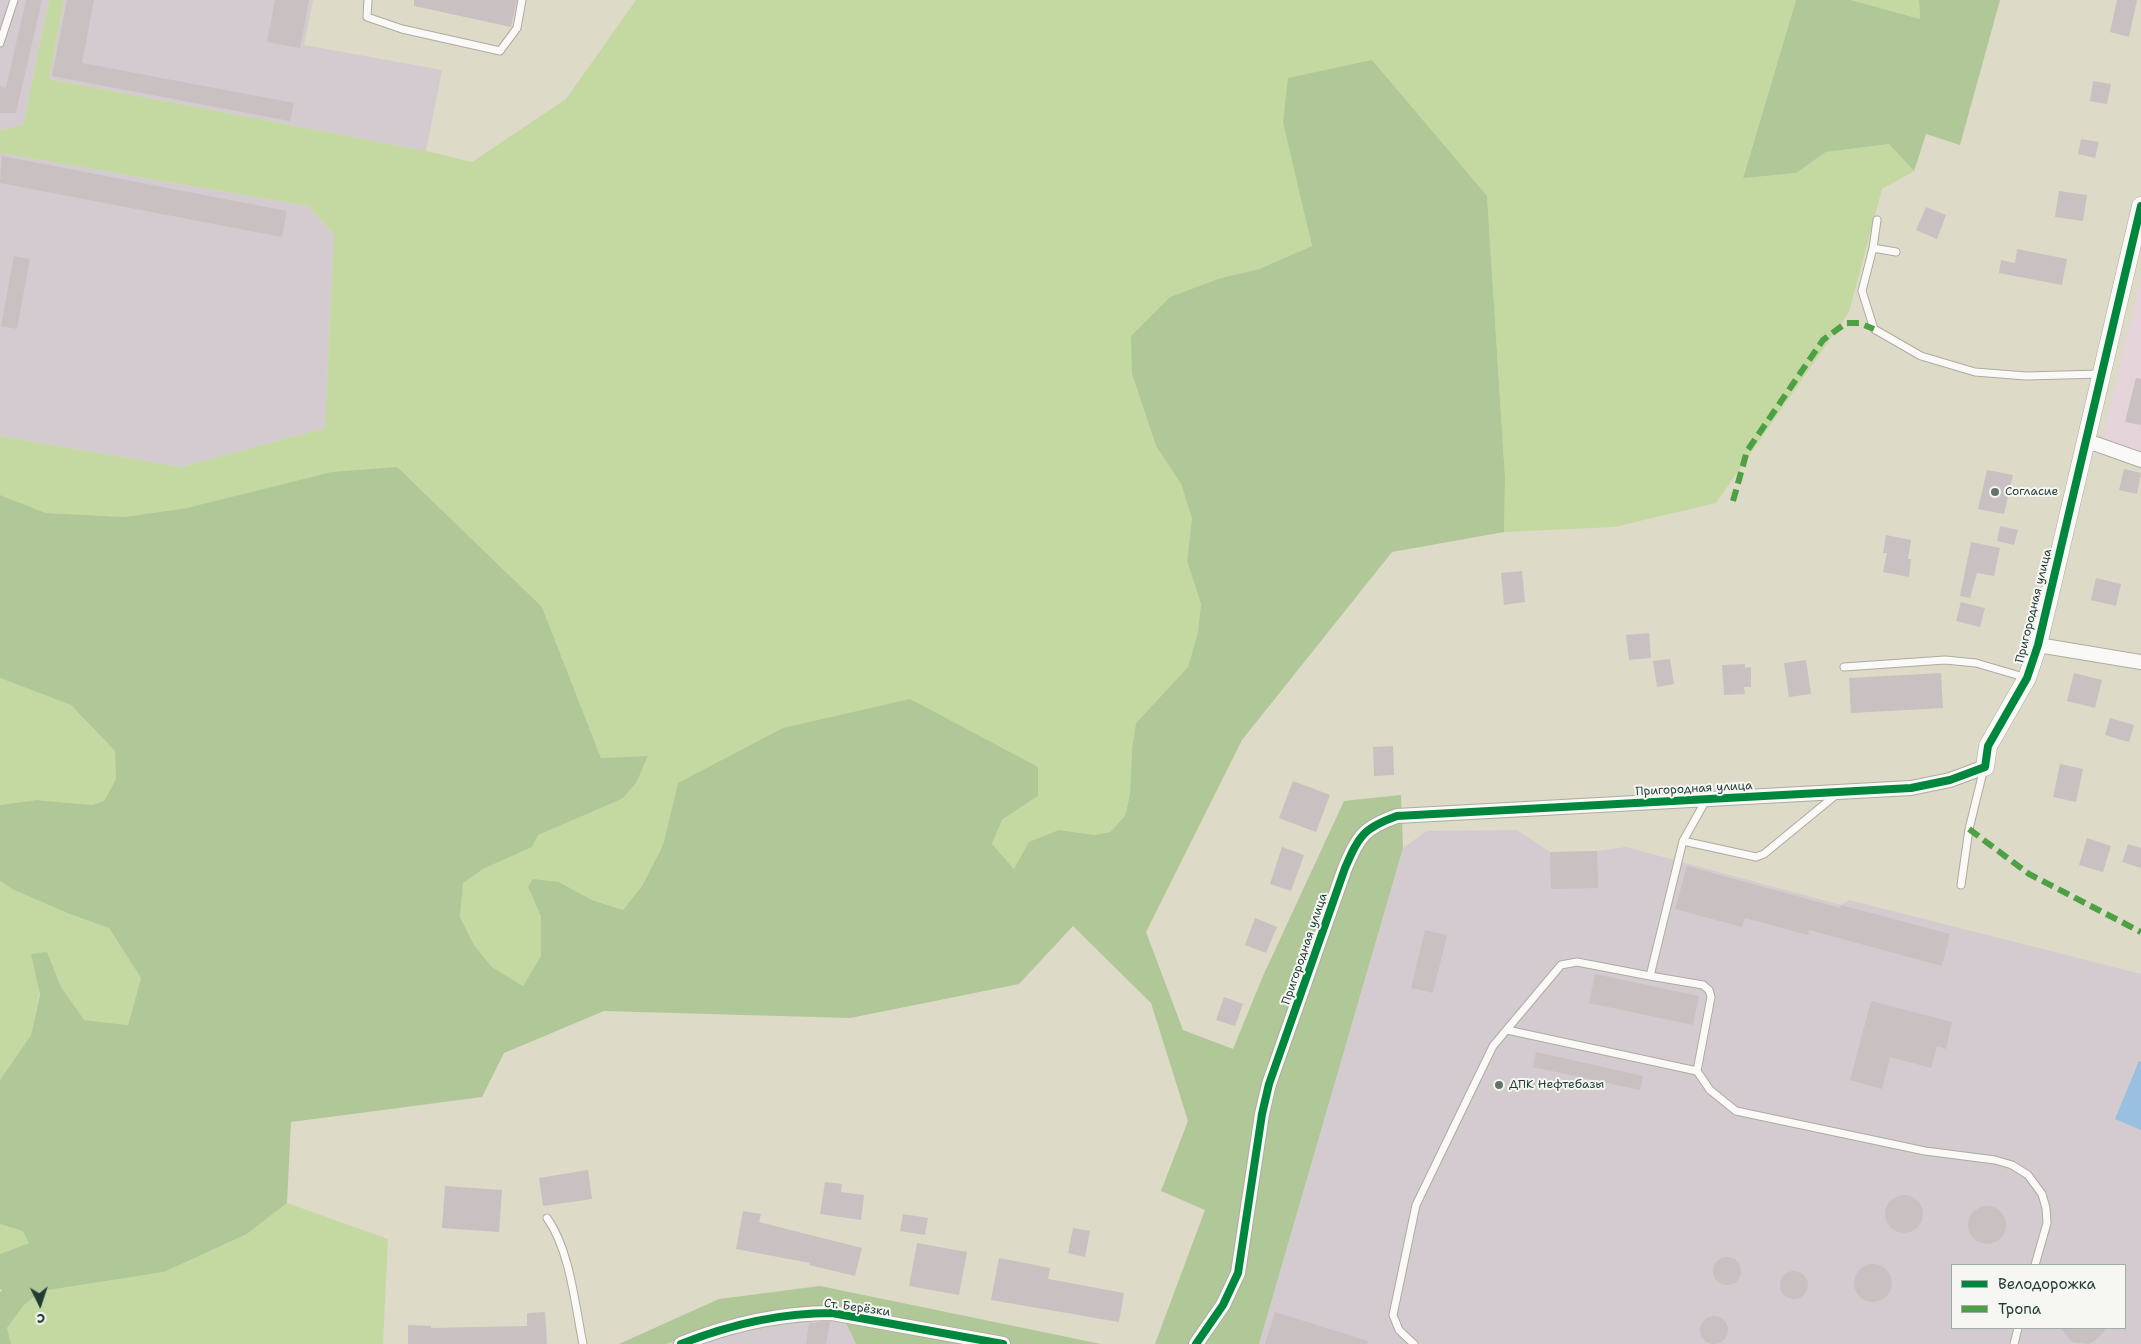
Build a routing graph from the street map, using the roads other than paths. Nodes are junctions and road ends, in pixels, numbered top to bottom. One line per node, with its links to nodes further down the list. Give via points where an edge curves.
1 (14, 0): 4 (lane)
2 (368, 0): 3 (lane, via 367,18 500,51 517,28)
3 (522, 0)
4 (0, 43)
5 (2141, 206): 9 (street, Пригородная улица)
6 (1877, 220): 7 (lane)
7 (1873, 248): 8 (lane); 10 (lane, via 1862,291 1874,329 1921,356 1975,372 2026,376)
8 (1896, 252)
9 (2134, 264): 10 (street, Пригородная улица)
10 (2102, 374): 11 (street, Пригородная улица)
11 (2086, 444): 12 (street, via 2096,444); 13 (street, Пригородная улица)
12 (2141, 460)
13 (2038, 644): 14 (street); 16 (street, Пригородная улица)
14 (2141, 662)
15 (1844, 667): 16 (lane, via 1945,660 1976,664)
16 (2027, 678): 17 (street, Пригородная улица, via 1988,746)
17 (1984, 767): 18 (street, Пригородная улица, via 1950,780 1912,788); 21 (lane, via 1969,829)
18 (1838, 793): 19 (street, Пригородная улица); 20 (lane, via 1764,854 1756,857)
19 (1706, 800): 20 (lane); 31 (street, Пригородная улица, via 1397,816 1376,823 1358,839 1269,1084 1238,1273 1223,1305)
20 (1683, 841): 22 (lane)
21 (1961, 885)
22 (1650, 976): 23 (lane, via 1577,962 1562,965); 24 (lane, via 1703,985 1709,990 1711,997)
23 (1507, 1030): 24 (lane); 32 (lane, via 1493,1046 1416,1205 1393,1315 1398,1330)
24 (1697, 1071): 26 (lane, via 1710,1090 1736,1111 1925,1151 2012,1165 2028,1175 2042,1194 2046,1208 2047,1223)
25 (547, 1218): 28 (lane, via 556,1230)
26 (2035, 1264)
27 (2018, 1329): 33 (lane)
28 (583, 1344)
29 (681, 1344): 30 (street, Ст. Берёзки, via 767,1317 832,1313)
30 (1003, 1344)
31 (1196, 1344)
32 (1414, 1344)
33 (2014, 1344)

